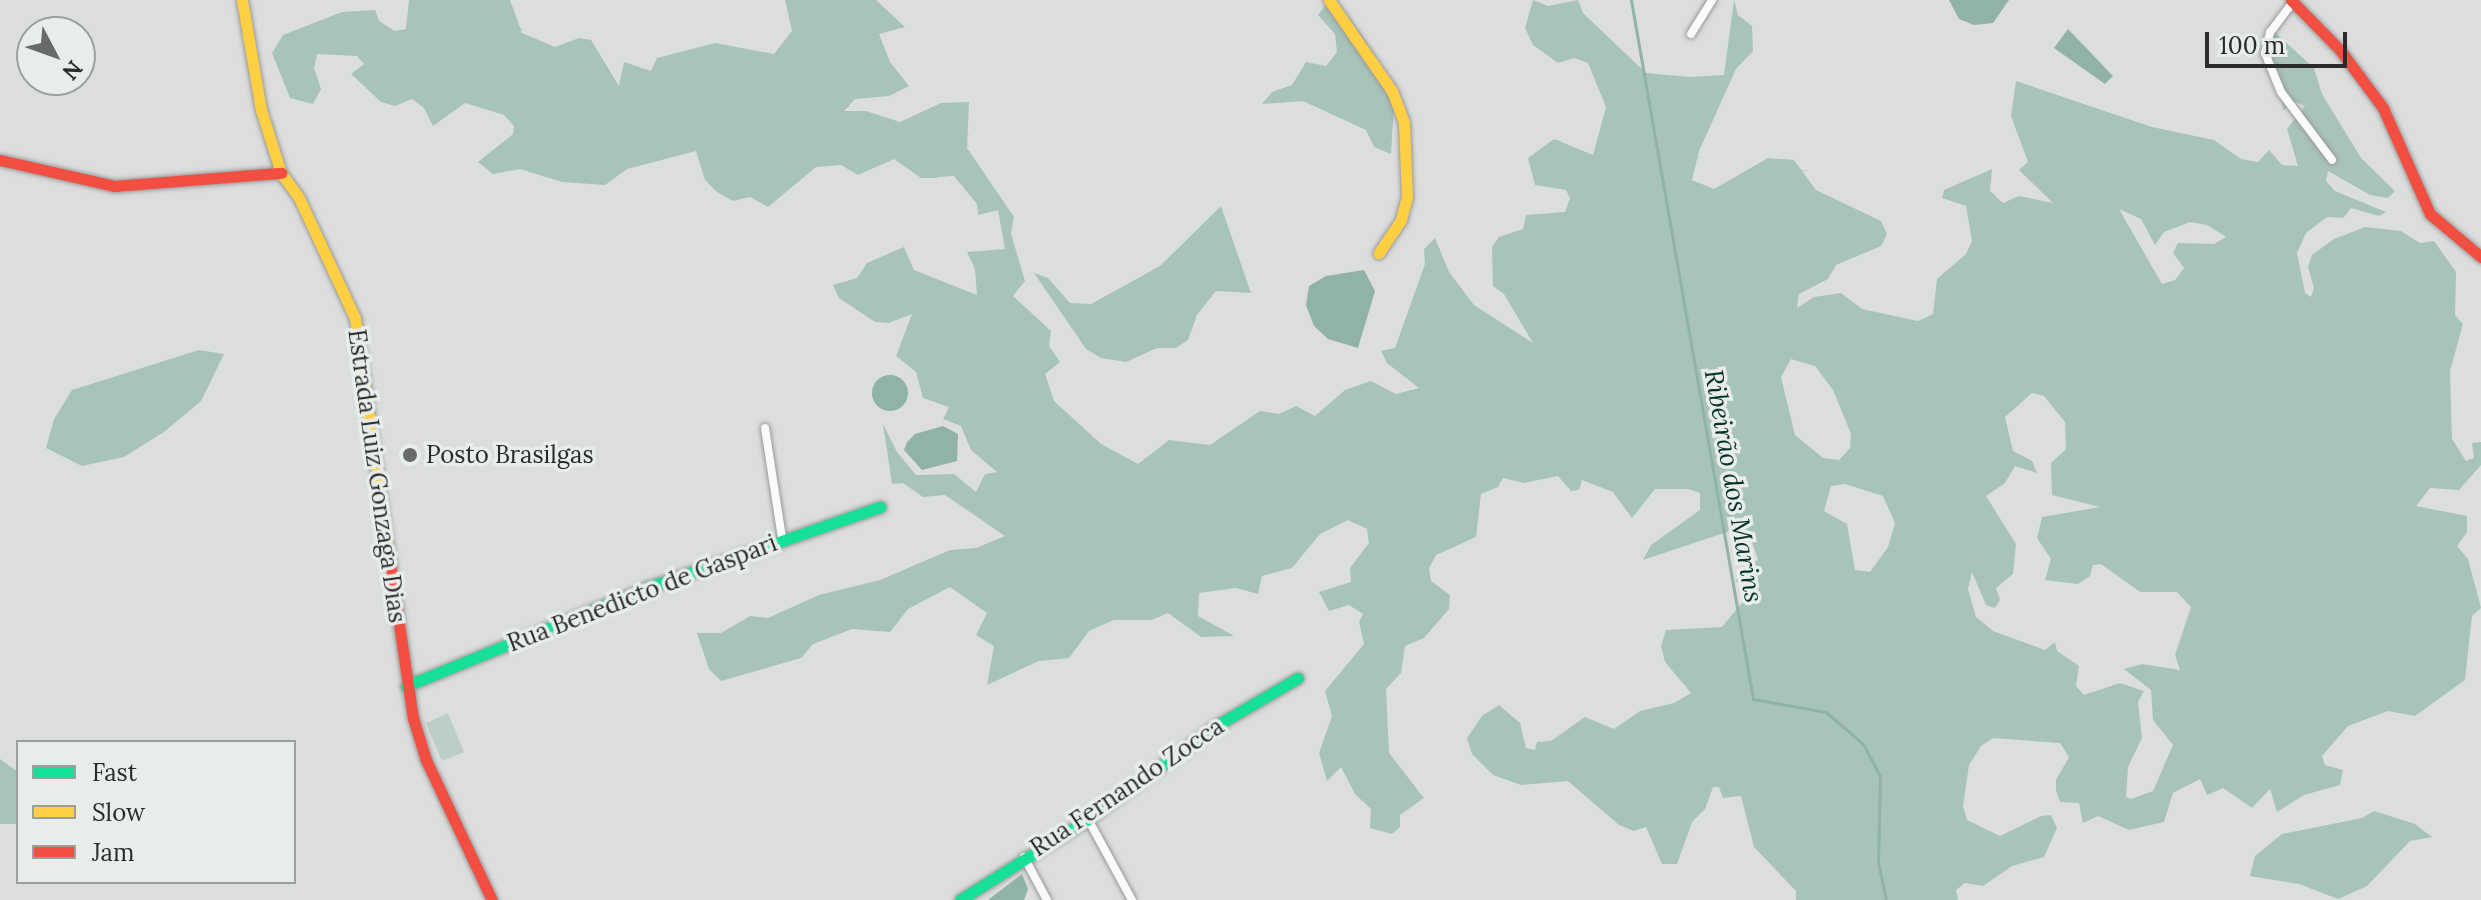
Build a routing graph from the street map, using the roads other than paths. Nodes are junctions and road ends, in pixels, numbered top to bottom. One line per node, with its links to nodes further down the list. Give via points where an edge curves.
1 (242, 0): 8 (street, Estrada Luiz Gonzaga Dias, via 261,110)
2 (1329, 0): 9 (street, via 1392,91 1404,123 1407,197 1401,220)
3 (1712, 0): 5 (street)
4 (2292, 1): 7 (street, via 2270,32 2265,53 2281,92); 10 (street, via 2340,50 2383,108 2430,214)
5 (1691, 34)
6 (0, 160): 8 (street, via 114,186)
7 (2332, 160)
8 (281, 173): 15 (street, Estrada Luiz Gonzaga Dias, via 306,212 355,318)
9 (1379, 253)
10 (2481, 257)
11 (765, 428): 13 (street)
12 (880, 507): 13 (street, Rua Benedicto de Gaspari)
13 (782, 538): 15 (street, Rua Benedicto de Gaspari)
14 (1298, 678): 16 (street, Rua Fernando Zocca, via 1214,727)
15 (406, 686): 18 (street, Estrada Luiz Gonzaga Dias, via 426,760)
16 (1088, 819): 17 (street, Rua Fernando Zocca); 21 (street)
17 (1024, 856): 19 (street, Rua Fernando Zocca); 20 (street)
18 (492, 900)
19 (960, 900)
20 (1047, 900)
21 (1132, 900)

